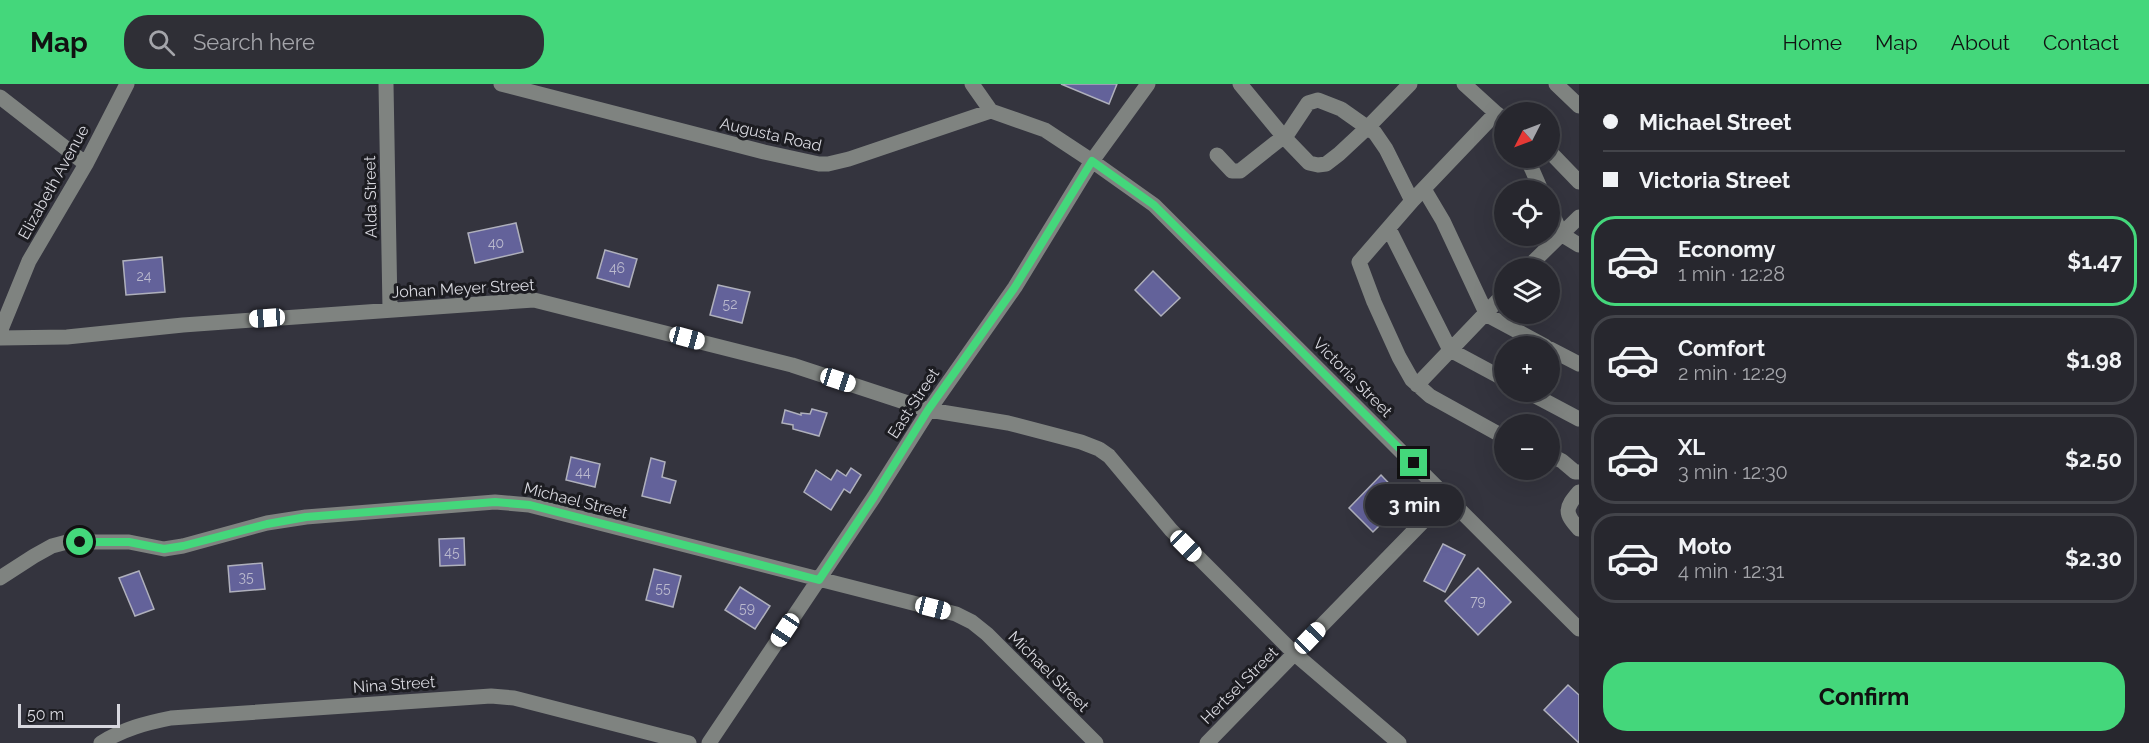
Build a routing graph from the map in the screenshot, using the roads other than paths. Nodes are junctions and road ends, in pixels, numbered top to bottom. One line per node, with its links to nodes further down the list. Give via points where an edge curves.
1 (127, 84): 20 (street, Elizabeth Avenue)
2 (386, 84): 30 (street, Alda Street)
3 (501, 84): 13 (street, Augusta Road, via 764,152 828,164)
4 (972, 84): 13 (street)
5 (1148, 84): 18 (street, East Street)
6 (1240, 84): 16 (street)
7 (1410, 84): 15 (street)
8 (1556, 84): 11 (street)
9 (1474, 87): 12 (street)
10 (0, 96): 20 (street)
11 (1579, 106)
12 (1494, 109)
13 (991, 111): 18 (street, via 1045,130)
14 (1494, 122): 22 (street)
15 (1368, 128): 16 (street, via 1322,165 1309,163); 16 (street, via 1341,109 1314,99); 23 (street, via 1380,139)
16 (1283, 136): 17 (street, via 1240,171 1232,171)
17 (1217, 156)
18 (1092, 161): 41 (street, East Street, via 1015,287); 47 (street, Victoria Street, via 1154,205)
19 (1560, 162): 21 (street)
20 (86, 164): 32 (street, Elizabeth Avenue, via 29,261)
21 (1579, 182)
22 (1424, 189): 23 (street); 31 (street)
23 (1412, 201): 25 (street)
24 (1579, 217): 26 (street)
25 (1389, 229): 35 (street); 39 (street, via 1360,259 1359,266 1399,357)
26 (1561, 234): 27 (street); 28 (street)
27 (1579, 245)
28 (1537, 258)
29 (1494, 306): 31 (street)
30 (390, 309): 34 (street, Johan Meyer Street, via 67,337); 41 (street, Johan Meyer Street, via 534,300 792,365)
31 (1487, 315): 33 (street); 35 (street)
32 (0, 332)
33 (1526, 336)
34 (0, 338)
35 (1450, 350): 38 (street); 39 (street)
36 (1560, 354): 37 (street)
37 (1579, 364)
38 (1494, 374)
39 (1417, 385): 43 (street)
40 (1547, 402): 42 (street)
41 (928, 410): 50 (street, East Street); 52 (street, Johan Meyer Street, via 1008,423 1082,442 1105,453 1171,530)
42 (1579, 419)
43 (1494, 431)
44 (1560, 460): 45 (street)
45 (1579, 472)
46 (1579, 492): 48 (street, via 1567,511)
47 (1447, 497): 51 (street, Victoria Street); 52 (street, Hertsel Street)
48 (1579, 529)
49 (0, 578): 50 (street, Michael Street, via 52,546 67,542 129,542 164,549 306,517 495,502 530,505)
50 (819, 580): 55 (street, East Street); 56 (street, Michael Street, via 961,616 987,634)
51 (1579, 629)
52 (1295, 654): 57 (street, Hertsel Street); 58 (street, Johan Meyer Street)
53 (101, 743): 54 (street, Nina Street, via 118,733 171,718 491,696 514,698)
54 (688, 743)
55 (710, 743)
56 (1096, 743)
57 (1207, 743)
58 (1400, 743)

